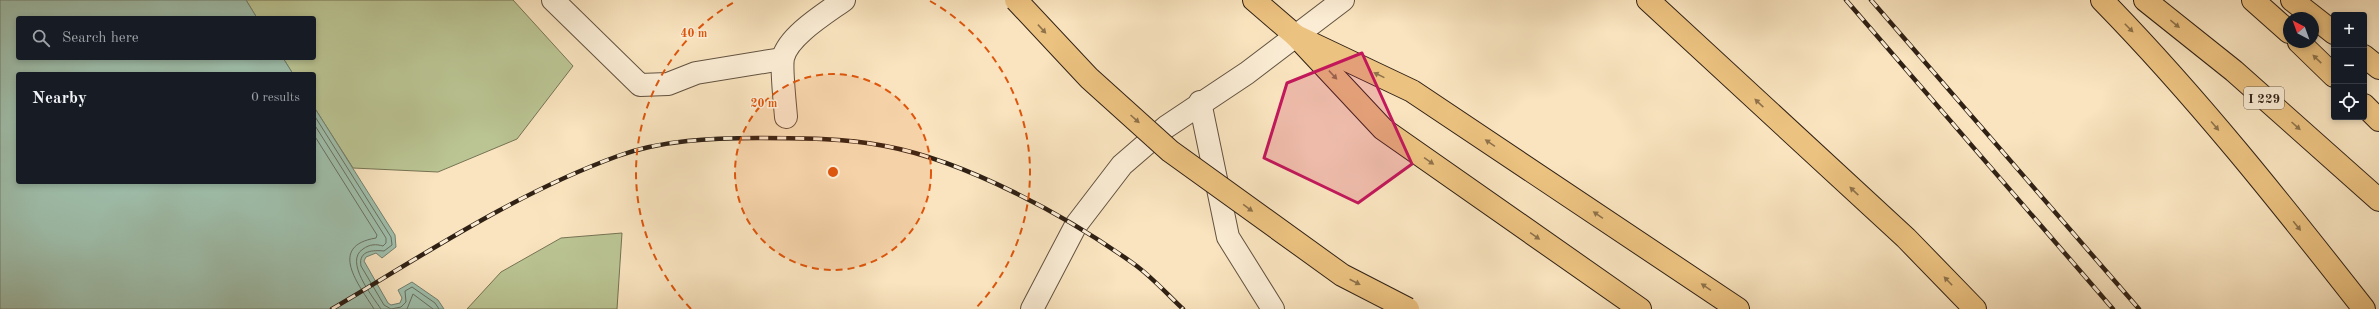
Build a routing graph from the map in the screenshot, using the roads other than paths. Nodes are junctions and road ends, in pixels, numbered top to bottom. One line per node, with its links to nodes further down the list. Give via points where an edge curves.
1 (553, 0): 16 (street, via 640,84 668,84 696,74)
2 (844, 0): 16 (street, via 787,46)
3 (1016, 0): 26 (main road, one-way to 26, bridge, via 1089,78 1170,151 1342,275)
4 (1254, 0): 13 (main road)
5 (1343, 0): 13 (street)
6 (1648, 0): 29 (main road, one-way to 6, via 1906,238)
7 (2102, 0): 30 (main road, one-way to 30, via 2137,36 2224,136)
8 (2145, 0): 23 (main road, I 229, one-way to 23, via 2234,72)
9 (2253, 0): 11 (main road)
10 (2292, 0): 12 (main road)
11 (2283, 27)
12 (2331, 31)
13 (1296, 36): 19 (street, via 1247,73); 27 (main road, one-way to 27, via 1383,129); 28 (main road, one-way to 13, via 1412,91)
14 (2305, 48): 18 (main road, one-way to 14)
15 (2367, 58): 17 (main road)
16 (782, 60): 21 (street)
17 (2379, 68)
18 (2331, 73)
19 (1200, 102): 24 (street, via 1122,165 1076,225); 25 (street, via 1228,237)
20 (2367, 108): 22 (main road)
21 (786, 117)
22 (2379, 120)
23 (2379, 200)
24 (1032, 309)
25 (1273, 309)
26 (1408, 309)
27 (1640, 309)
28 (1738, 309)
29 (1975, 309)
30 (2364, 309)

